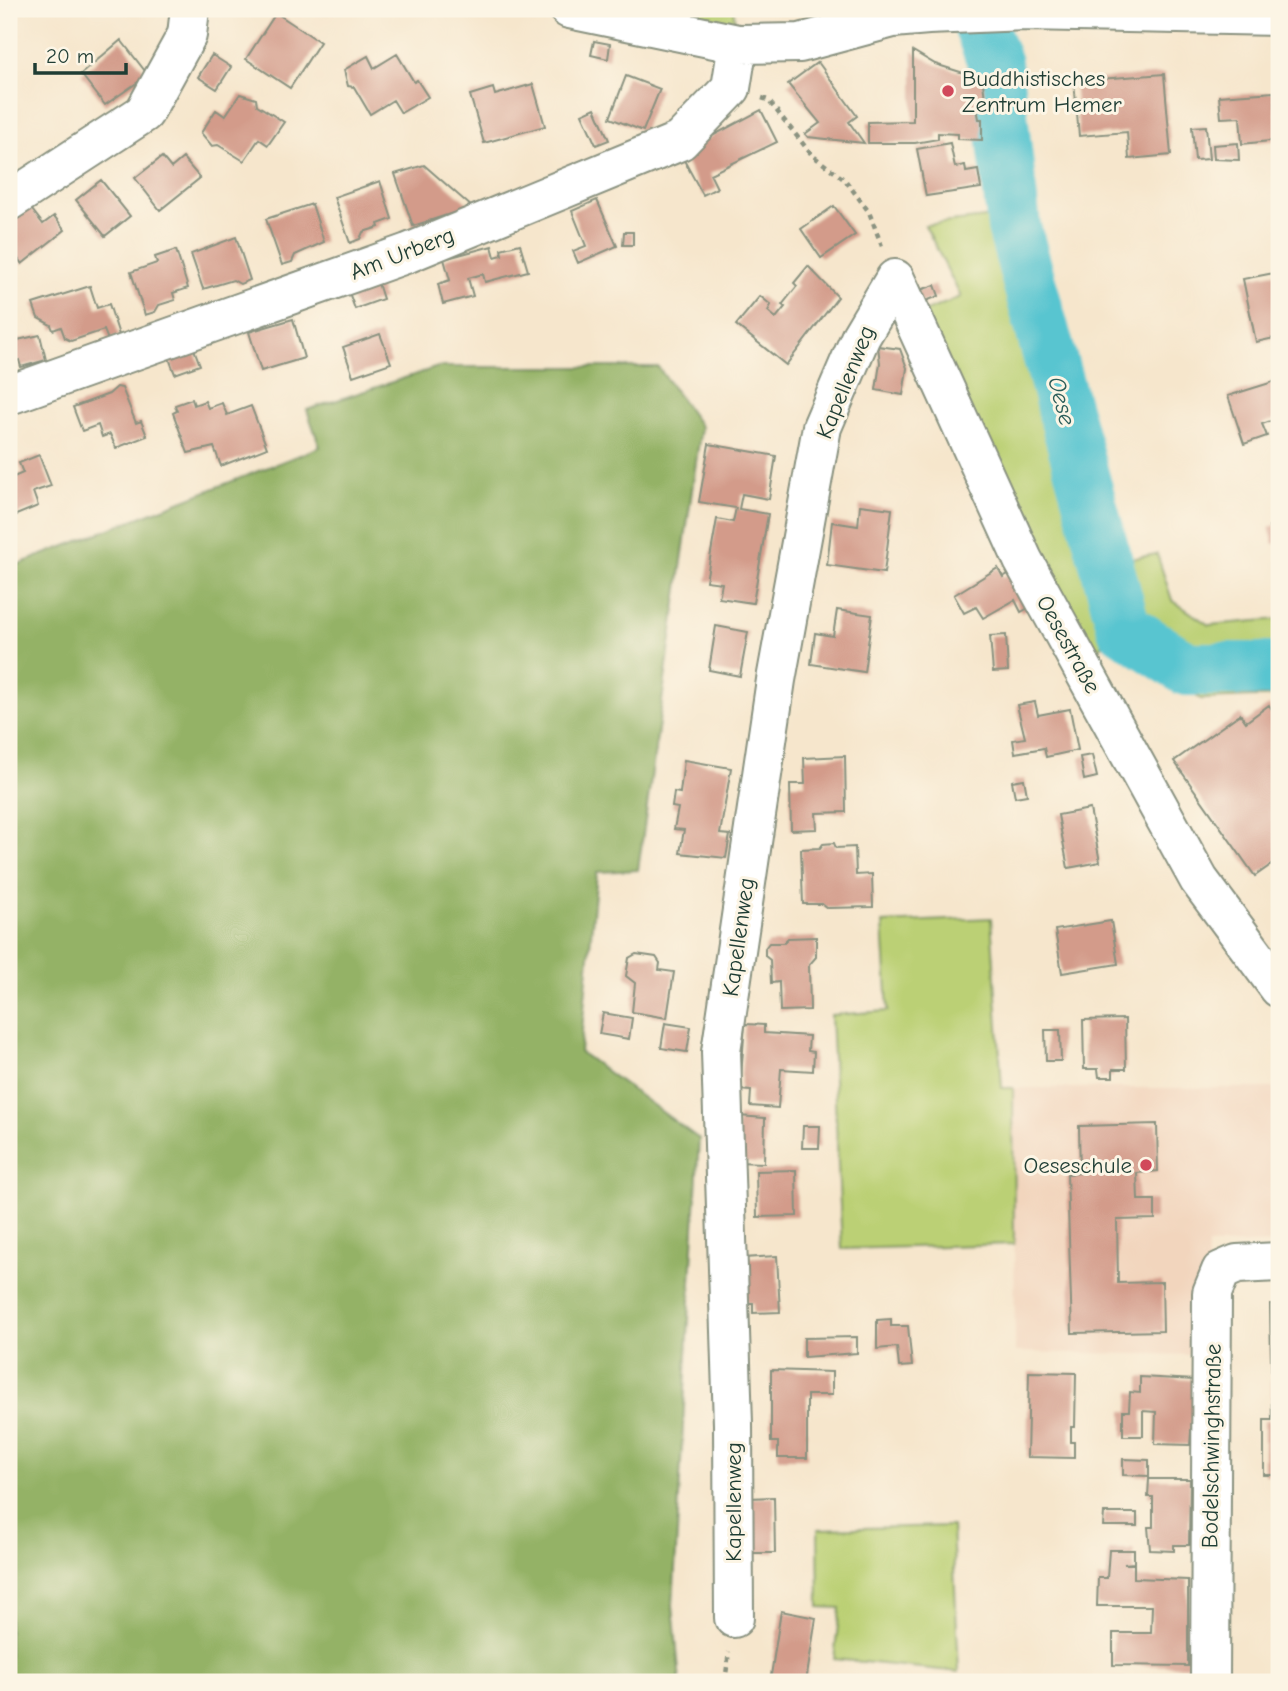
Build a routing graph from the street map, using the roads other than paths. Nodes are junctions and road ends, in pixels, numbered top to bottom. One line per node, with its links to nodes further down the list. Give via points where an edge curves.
1 (190, 9): 6 (street, via 187,35 144,113)
2 (588, 10): 5 (street)
3 (1018, 10): 4 (street); 5 (street, via 893,18 800,43)
4 (1279, 16)
5 (738, 44): 8 (street, Am Urberg, via 732,88 680,141 408,253)
6 (9, 201)
7 (895, 279): 9 (street, Oesestraße, via 1023,560 1199,880); 11 (street, Kapellenweg, via 861,336 822,427 776,680 721,1052)
8 (9, 395)
9 (1279, 988)
10 (1279, 1262): 12 (street, Bodelschwinghstraße, via 1237,1264 1221,1271 1212,1293)
11 (734, 1618)
12 (1210, 1682)

